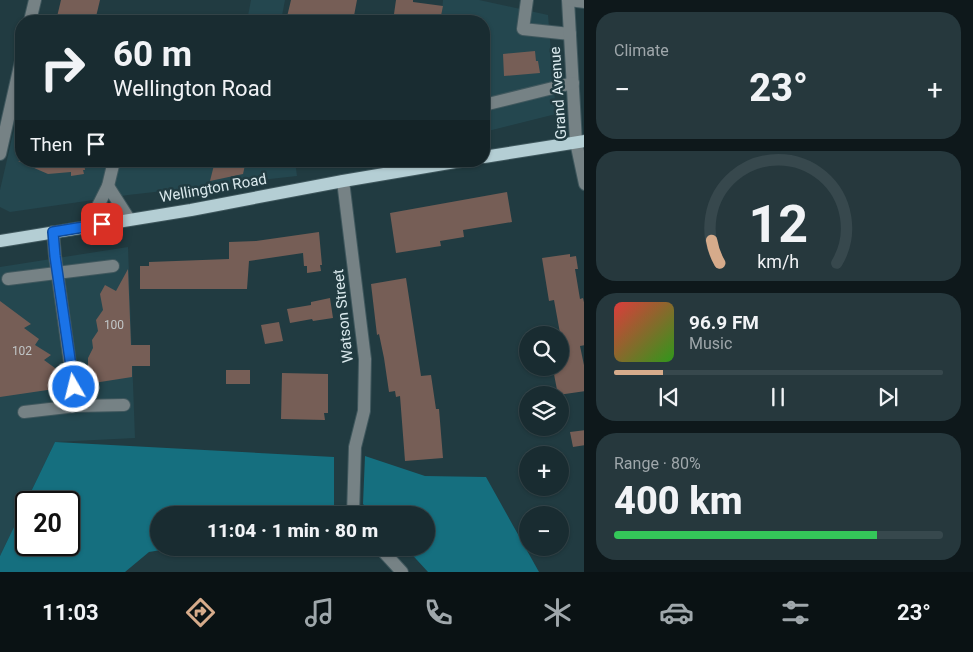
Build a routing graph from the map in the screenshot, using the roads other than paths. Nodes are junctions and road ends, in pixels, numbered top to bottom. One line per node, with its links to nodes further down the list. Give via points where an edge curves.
1 (35, 0): 5 (street)
2 (527, 0): 6 (street, via 524,29)
3 (568, 0): 4 (street); 6 (street, Grand Avenue)
4 (584, 2)
5 (31, 15)
6 (570, 34): 7 (street, Grand Avenue)
7 (573, 83): 9 (street); 10 (street, Grand Avenue)
8 (15, 88): 11 (street)
9 (490, 104)
10 (580, 141): 12 (main road); 16 (street, Grand Avenue)
11 (0, 154)
12 (490, 157)
13 (113, 167): 17 (street)
14 (426, 167): 15 (main road, Wellington Road)
15 (343, 181): 18 (main road, Wellington Road); 28 (street, Watson Street, via 365,359 364,411 355,447)
16 (584, 184)
17 (108, 186): 18 (street); 19 (street)
18 (129, 219): 19 (main road, Wellington Road)
19 (88, 226): 20 (main road, Wellington Road)
20 (53, 232): 21 (main road, Wellington Road); 23 (street)
21 (0, 241)
22 (113, 266): 23 (street)
23 (57, 273): 24 (street); 26 (street)
24 (8, 279)
25 (124, 404): 26 (street)
26 (76, 406): 27 (street)
27 (24, 412)
28 (353, 506)
29 (387, 556): 30 (street)
30 (402, 572)

